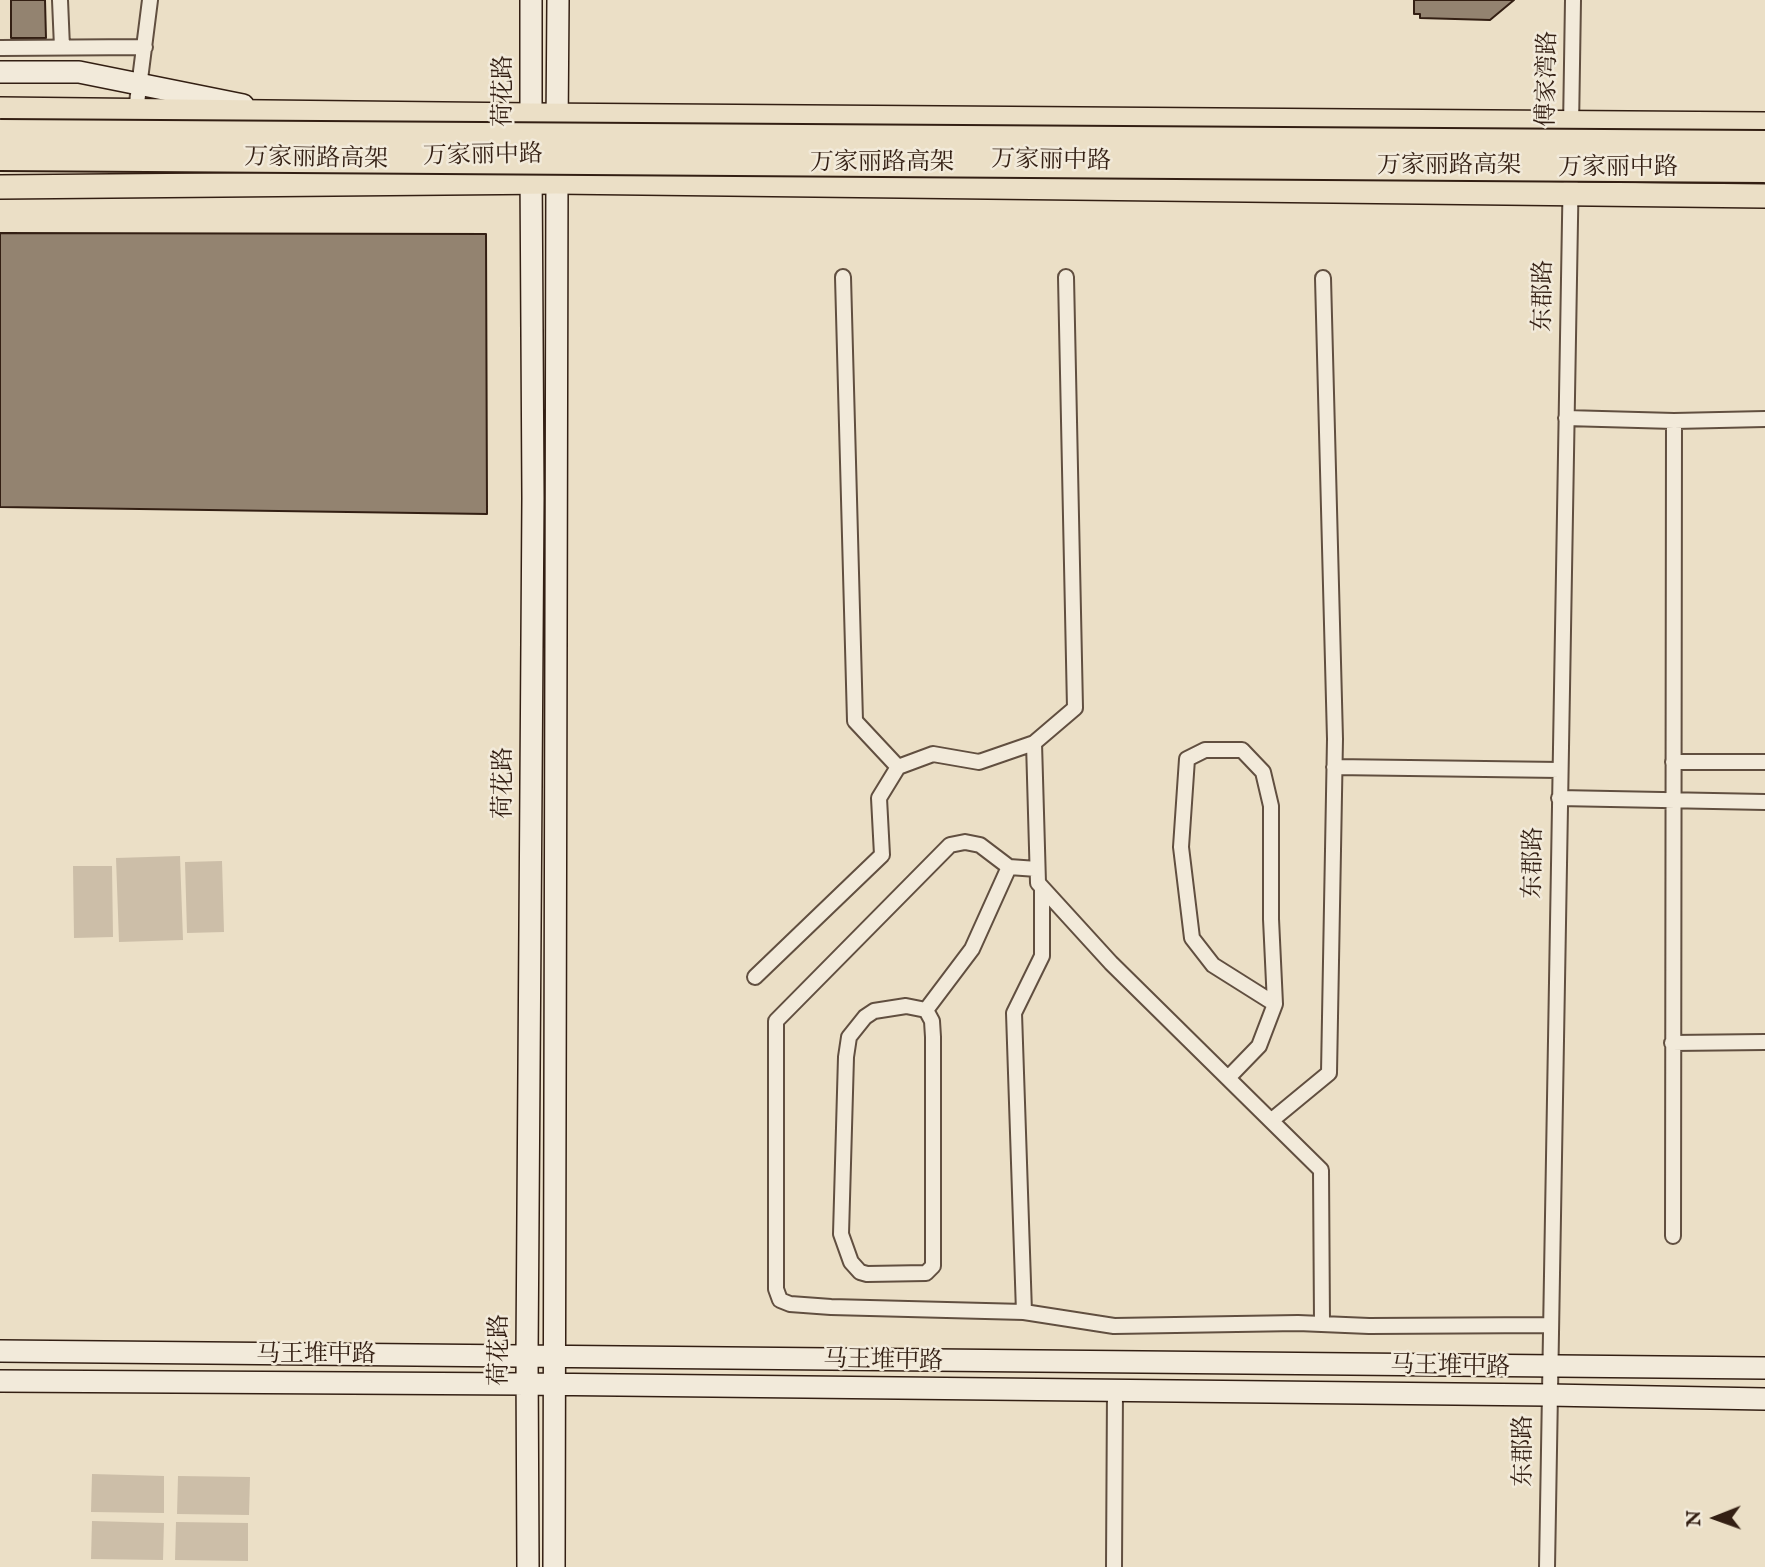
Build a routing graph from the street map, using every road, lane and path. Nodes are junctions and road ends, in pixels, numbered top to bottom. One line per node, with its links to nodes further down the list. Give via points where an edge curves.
1 (60, 0): 6 (street)
2 (150, 0): 7 (street)
3 (531, 0): 15 (main road, 荷花路)
4 (558, 0): 14 (main road, 荷花路)
5 (1573, 0): 16 (street, 傅家湾路)
6 (62, 47): 7 (street); 8 (street)
7 (145, 47): 10 (street)
8 (0, 48)
9 (0, 72): 10 (main road, via 79,72)
10 (140, 84): 12 (street); 13 (main road)
11 (0, 109): 12 (main road, 万家丽中路)
12 (136, 111): 13 (main road, 万家丽中路)
13 (280, 113): 15 (main road, 万家丽中路)
14 (557, 115): 15 (main road, 万家丽中路); 16 (main road, 万家丽中路); 23 (main road, 荷花路)
15 (531, 116): 24 (main road, 荷花路)
16 (1571, 123): 17 (main road, 万家丽中路); 21 (street, 傅家湾路)
17 (1765, 124)
18 (0, 133): 19 (highway, 万家丽路高架, bridge)
19 (1765, 144)
20 (0, 157): 22 (highway, 万家丽路高架, bridge)
21 (1571, 159): 26 (street, 东郡路)
22 (1765, 169)
23 (556, 182): 24 (main road, 万家丽中路); 26 (main road, 万家丽中路); 59 (main road, 荷花路)
24 (530, 183): 25 (main road, 万家丽中路); 58 (main road, 荷花路, via 533,498)
25 (0, 187)
26 (1570, 195): 27 (main road, 万家丽中路); 31 (street, 东郡路)
27 (1765, 196)
28 (843, 277): 37 (street, via 855,720)
29 (1066, 277): 34 (street, via 1075,708)
30 (1323, 278): 38 (street)
31 (1566, 418): 33 (street); 39 (street, 东郡路)
32 (1765, 419): 33 (street)
33 (1674, 421): 35 (street)
34 (1034, 743): 37 (street, via 979,762 933,754); 44 (street)
35 (1673, 762): 36 (street); 41 (street)
36 (1765, 762)
37 (898, 767): 46 (street, via 879,798 882,855)
38 (1334, 767): 39 (street); 52 (street, via 1329,1073)
39 (1560, 770): 40 (street, 东郡路)
40 (1559, 798): 41 (street); 56 (street, 东郡路)
41 (1673, 800): 42 (street); 50 (street)
42 (1765, 802)
43 (1009, 867): 44 (street); 48 (street, via 972,949); 54 (street, via 980,845 950,845 776,1021 776,1289 780,1300 790,1304)
44 (1037, 869): 45 (street)
45 (1042, 889): 51 (street); 54 (street, via 1042,956 1014,1013)
46 (755, 977)
47 (1275, 1004): 47 (street, via 1213,965 1192,938 1181,847 1187,759 1205,750 1242,750 1263,772 1271,806); 51 (street, via 1259,1046)
48 (926, 1010): 48 (street, via 933,1037 935,1259 926,1273 866,1274 851,1262 841,1234 849,1037 874,1012 906,1006)
49 (1765, 1042): 50 (street)
50 (1672, 1043): 53 (street)
51 (1228, 1078): 52 (street)
52 (1272, 1120): 55 (street, via 1321,1170)
53 (1673, 1236)
54 (1024, 1312): 55 (street, via 1114,1326)
55 (1322, 1323): 56 (street)
56 (1549, 1325): 60 (street, 东郡路)
57 (0, 1351): 58 (main road, 马王堆中路)
58 (527, 1356): 59 (main road, 马王堆中路); 63 (main road, 荷花路)
59 (554, 1356): 60 (main road, 马王堆中路); 64 (main road, 荷花路)
60 (1549, 1366): 61 (main road, 马王堆中路); 66 (street, 东郡路)
61 (1765, 1368)
62 (0, 1381): 63 (main road, 马王堆中路)
63 (527, 1384): 64 (main road, 马王堆中路); 68 (main road, 荷花路)
64 (553, 1385): 65 (main road, 马王堆中路); 69 (main road, 荷花路)
65 (1115, 1390): 66 (main road, 马王堆中路); 70 (street)
66 (1548, 1395): 67 (main road, 马王堆中路); 71 (street, 东郡路)
67 (1765, 1399)
68 (528, 1567)
69 (554, 1567)
70 (1114, 1567)
71 (1547, 1567)

